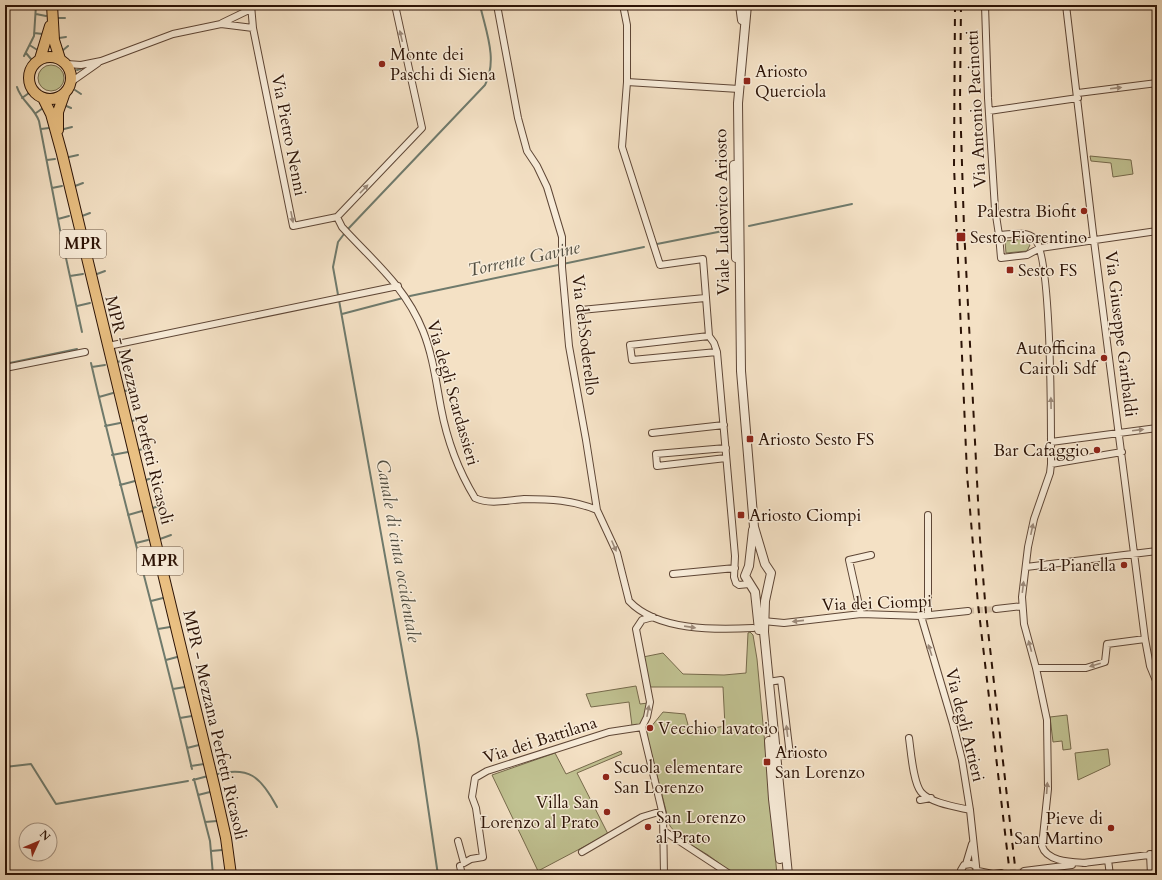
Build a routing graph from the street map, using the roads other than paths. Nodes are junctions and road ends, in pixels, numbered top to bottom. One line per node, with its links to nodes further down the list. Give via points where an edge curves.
1 (52, 5): 10 (main road)
2 (395, 5): 26 (street, one-way to 2, via 422,128)
3 (496, 5): 48 (street, Via del Soderello, via 527,152 547,187 562,237 569,346)
4 (623, 5): 18 (street, via 627,25)
5 (740, 5): 13 (street, Viale Ludovico Ariosto)
6 (747, 5): 13 (street, Viale Ludovico Ariosto)
7 (985, 5): 24 (street, Via Antonio Pacinotti)
8 (1066, 5): 22 (street, Via Giuseppe Garibaldi)
9 (251, 7): 11 (street); 12 (street, Via Pietro Nenni)
10 (52, 18): 14 (main road); 16 (main road, via 54,40)
11 (221, 24): 12 (street); 15 (street, via 173,34)
12 (253, 28): 26 (street, Via Pietro Nenni, one-way to 26, via 293,226)
13 (744, 31): 20 (street, Viale Ludovico Ariosto)
14 (40, 59): 16 (main road, via 52,57); 23 (main road, via 30,70 29,81 34,91)
15 (101, 61): 16 (street, via 81,65); 17 (street)
16 (64, 62): 17 (main road, via 72,76)
17 (71, 82): 21 (main road)
18 (627, 82): 20 (street); 32 (street, via 622,147 654,251 660,266 703,259)
19 (1157, 83): 22 (street, one-way to 19)
20 (739, 89): 50 (street, Viale Ludovico Ariosto, via 734,136 734,210 745,428)
21 (64, 95): 23 (main road, via 54,99); 25 (main road, MPR - Mezzana Perfetti Ricasoli / MPR, via 58,112)
22 (1078, 95): 24 (street); 29 (street, Via Giuseppe Garibaldi)
23 (42, 98): 25 (main road, MPR - Mezzana Perfetti Ricasoli / MPR)
24 (989, 111): 28 (street, Via Antonio Pacinotti)
25 (58, 140): 95 (main road, MPR - Mezzana Perfetti Ricasoli / MPR, via 210,767 226,838)
26 (337, 217): 31 (street, Via degli Scardassieri, via 349,235)
27 (1157, 231): 29 (street)
28 (999, 235): 30 (street, via 1029,234); 30 (street, Via Antonio Pacinotti, via 1001,258 1027,255)
29 (1094, 239): 30 (street); 41 (street, Via Giuseppe Garibaldi)
30 (1040, 248): 43 (street, one-way to 30, via 1046,296)
31 (398, 286): 35 (street); 48 (street, Via degli Scardassieri, via 412,306 423,332 438,383 448,439 460,473 475,498 488,501 568,501)
32 (705, 298): 33 (street, via 581,310); 34 (street)
33 (582, 326)
34 (709, 336): 37 (street); 37 (street, via 630,345 632,360)
35 (113, 345)
36 (85, 352): 38 (street)
37 (717, 352): 39 (street)
38 (5, 368)
39 (724, 425): 42 (street); 44 (street)
40 (1157, 428): 41 (street, one-way to 40)
41 (1119, 432): 43 (street); 45 (street, Via Giuseppe Garibaldi)
42 (652, 433)
43 (1051, 442): 47 (street)
44 (726, 448): 46 (street); 46 (street, via 656,454 657,466)
45 (1122, 452): 47 (street); 52 (street, Via Giuseppe Garibaldi)
46 (726, 458): 57 (street)
47 (1050, 464): 56 (street, one-way to 47, via 1034,519 1044,492)
48 (597, 510): 66 (street, one-way to 66, via 617,553 630,601 635,607)
49 (928, 515): 65 (street, Via degli Artieri)
50 (754, 528): 54 (street, Viale Ludovico Ariosto); 55 (street, Viale Ludovico Ariosto)
51 (1157, 551): 52 (street)
52 (1135, 553): 56 (street); 68 (street, Via Giuseppe Garibaldi)
53 (871, 555): 64 (street, via 849,560)
54 (765, 564): 55 (street, via 758,562); 59 (street, Viale Ludovico Ariosto, via 771,573)
55 (749, 566): 60 (street, Viale Ludovico Ariosto, via 745,576)
56 (1026, 567): 61 (street, one-way to 56)
57 (735, 568): 58 (street); 60 (street, via 736,583)
58 (673, 574)
59 (769, 582): 60 (street, via 757,588); 67 (street, Viale Ludovico Ariosto)
60 (749, 584): 67 (street, Viale Ludovico Ariosto, via 757,601)
61 (1022, 606): 62 (street); 71 (street, one-way to 61, via 1024,624)
62 (996, 609)
63 (968, 611): 65 (street, Via dei Ciompi)
64 (861, 614): 65 (street, Via dei Ciompi); 67 (street, Via dei Ciompi, one-way to 67)
65 (924, 616): 80 (street, Via degli Artieri, one-way to 65, via 955,730)
66 (653, 617): 67 (street, Via dei Ciompi, one-way to 67, via 691,627 729,629); 74 (street, one-way to 66, via 648,717 650,702 636,629 642,620)
67 (758, 625): 72 (street, Viale Ludovico Ariosto); 76 (street, Viale Ludovico Ariosto)
68 (1146, 639): 69 (street, Via Giuseppe Garibaldi); 71 (street, one-way to 71, via 1107,644 1104,662 1086,668)
69 (1150, 666): 70 (street); 73 (street, Via Giuseppe Garibaldi)
70 (1157, 666)
71 (1036, 668): 89 (street, one-way to 71, via 1056,858 1046,854 1042,848 1048,789 1048,735 1046,710)
72 (768, 682): 77 (street, Viale Ludovico Ariosto); 77 (street, one-way to 72, via 790,754 781,680)
73 (1157, 683)
74 (642, 727): 81 (street); 83 (street, Via dei Battilana, via 609,732 478,775 473,783 472,797 483,857 464,863)
75 (908, 738): 78 (street, via 917,783 920,791)
76 (769, 745): 77 (street, Viale Ludovico Ariosto, via 772,754); 99 (street, Viale Ludovico Ariosto)
77 (776, 756): 100 (street, Viale Ludovico Ariosto)
78 (930, 798): 79 (street); 80 (street)
79 (920, 800)
80 (970, 810): 84 (street, Via degli Artieri)
81 (662, 812): 82 (street); 85 (street, via 642,817)
82 (664, 831): 97 (street); 98 (street)
83 (458, 841)
84 (973, 842): 90 (street, Via degli Artieri); 93 (street, Via degli Artieri)
85 (582, 852)
86 (1150, 854): 87 (street); 88 (street); 103 (street)
87 (1157, 854)
88 (1108, 860): 89 (street); 102 (street)
89 (1086, 863): 92 (street)
90 (966, 864): 93 (street); 101 (street, Via degli Artieri, via 962,867)
91 (460, 866): 96 (street)
92 (1024, 870)
93 (977, 871): 94 (street)
94 (1002, 873)
95 (231, 875)
96 (462, 875)
97 (664, 875)
98 (731, 875)
99 (782, 875)
100 (788, 875)
101 (961, 875)
102 (1110, 875)
103 (1152, 875)

